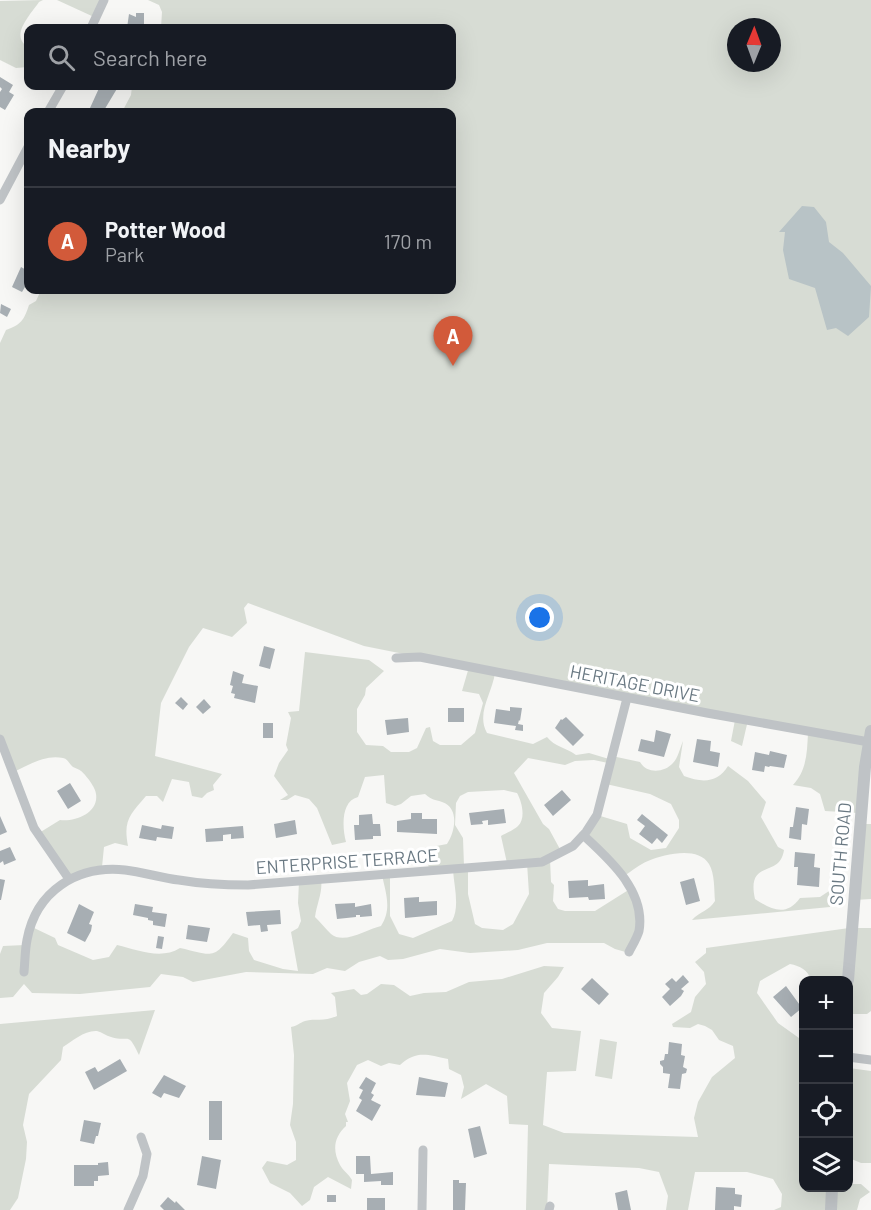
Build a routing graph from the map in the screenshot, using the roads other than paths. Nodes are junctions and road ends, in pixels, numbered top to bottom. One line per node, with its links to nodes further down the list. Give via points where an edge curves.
1 (104, 0): 2 (street)
2 (94, 24)
3 (61, 90): 4 (street)
4 (50, 108)
5 (24, 155): 6 (street)
6 (0, 200)
7 (396, 658): 8 (street, HERITAGE DRIVE, via 420,657)
8 (627, 698): 9 (street, HERITAGE DRIVE, via 801,731); 11 (street, ENTERPRISE TERRACE, via 597,815)
9 (870, 736): 15 (street, SOUTH ROAD)
10 (0, 739): 12 (street, via 34,828)
11 (583, 835): 12 (street, ENTERPRISE TERRACE, via 573,846 542,862 493,867 248,885 220,885 103,869); 13 (street, via 614,864 635,897 638,932)
12 (69, 879): 14 (street, ENTERPRISE TERRACE, via 46,899 34,920 27,938)
13 (629, 952)
14 (24, 972)
15 (848, 976)
16 (853, 1058): 17 (street)
17 (871, 1060)
18 (141, 1137): 21 (street, via 147,1155 143,1176)
19 (423, 1150): 22 (street)
20 (832, 1192): 23 (street)
21 (128, 1210)
22 (422, 1210)
23 (831, 1210)

